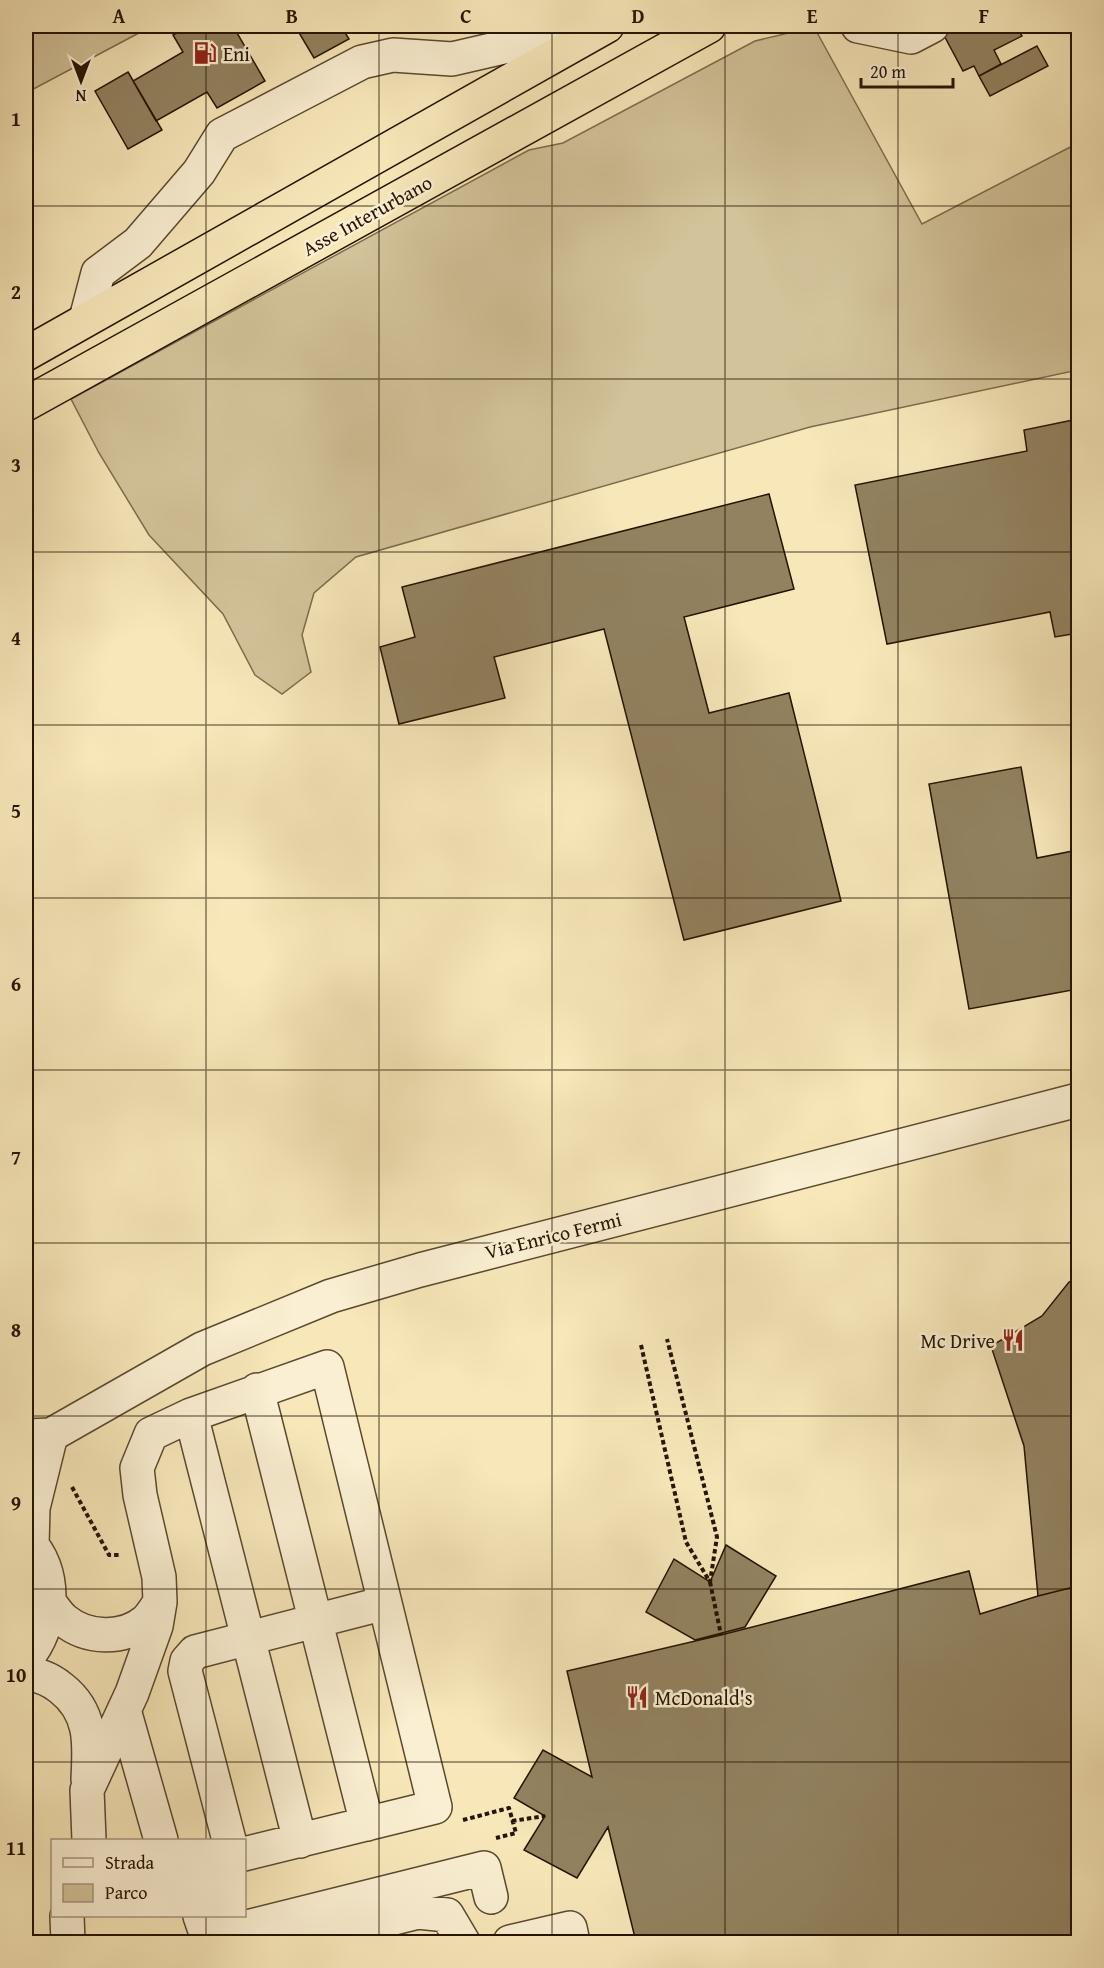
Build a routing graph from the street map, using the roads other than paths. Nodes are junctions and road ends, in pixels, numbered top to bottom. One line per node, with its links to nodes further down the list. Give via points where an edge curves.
1 (607, 26): 5 (highway)
2 (709, 26): 8 (highway, Asse Interurbano)
3 (858, 26): 4 (street, via 911,37)
4 (932, 26)
5 (579, 41): 6 (highway); 6 (street, via 504,47 452,59 393,55 362,62 222,135 199,172 138,243 98,273)
6 (86, 319): 7 (highway)
7 (26, 354)
8 (26, 404)
9 (1078, 1100): 12 (street, Via Enrico Fermi, via 332,1296 202,1349)
10 (257, 1390): 11 (street); 16 (street, via 327,1367); 17 (street)
11 (191, 1415): 15 (street, via 151,1434 137,1468 159,1577); 18 (street)
12 (38, 1436): 13 (street, Via Enrico Fermi)
13 (29, 1542): 14 (street, via 46,1572)
14 (50, 1602): 15 (street, via 63,1620 82,1631 105,1636 137,1626); 19 (street, via 43,1631)
15 (160, 1602): 21 (street, via 156,1626)
16 (385, 1603): 17 (street); 23 (street, via 435,1806)
17 (315, 1621): 18 (street); 23 (street)
18 (248, 1639): 27 (street, via 195,1652 186,1661 185,1671); 28 (street)
19 (26, 1659)
20 (26, 1675): 22 (street, via 53,1682 74,1698 86,1722 90,1747)
21 (124, 1710): 22 (street); 26 (street)
22 (87, 1790): 24 (street); 25 (street)
23 (367, 1824): 28 (street)
24 (74, 1839)
25 (89, 1839)
26 (161, 1839)
27 (229, 1839)
28 (300, 1841): 29 (street)
29 (246, 1854)
30 (491, 1897): 32 (street, via 484,1868 247,1927 234,1926)
31 (67, 1917): 33 (street)
32 (229, 1917)
33 (68, 1942)
34 (298, 1942): 35 (street, via 418,1912 447,1914)
35 (463, 1942)
36 (510, 1942): 37 (street, via 570,1928)
37 (573, 1942)

